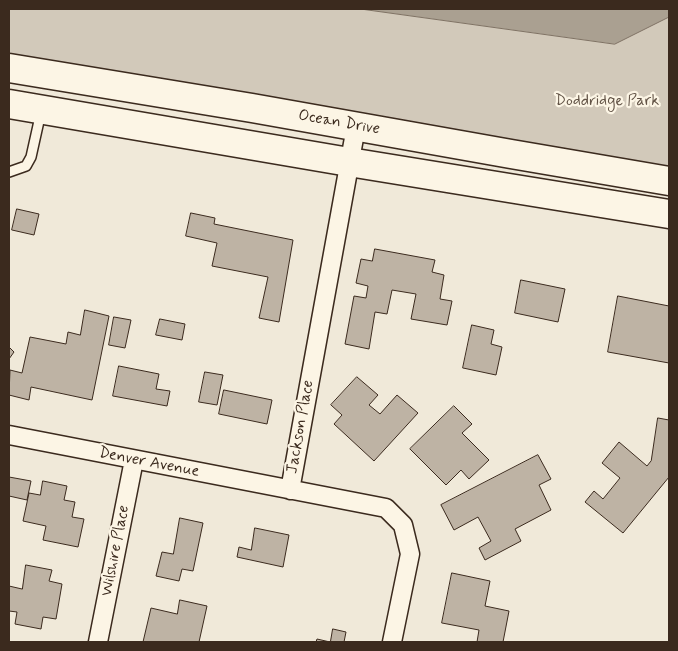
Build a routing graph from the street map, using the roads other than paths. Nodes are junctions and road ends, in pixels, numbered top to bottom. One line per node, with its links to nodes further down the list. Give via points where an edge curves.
1 (9, 68): 4 (main road, Ocean Drive)
2 (9, 104): 3 (main road)
3 (42, 110): 6 (main road); 7 (lane, via 31,157 26,166)
4 (356, 126): 5 (main road, Ocean Drive); 6 (street, Jackson Place)
5 (511, 154): 8 (main road, Ocean Drive); 9 (main road)
6 (349, 162): 9 (main road); 14 (street, Jackson Place)
7 (9, 172)
8 (659, 179): 10 (main road)
9 (508, 188): 10 (main road)
10 (643, 210): 11 (main road)
11 (669, 214)
12 (9, 435): 13 (street, Denver Avenue)
13 (134, 460): 14 (street, Denver Avenue); 15 (street, Wilshire Place)
14 (290, 490): 16 (street, Jackson Place, via 386,508 403,525 410,554)
15 (98, 642)
16 (392, 642)

